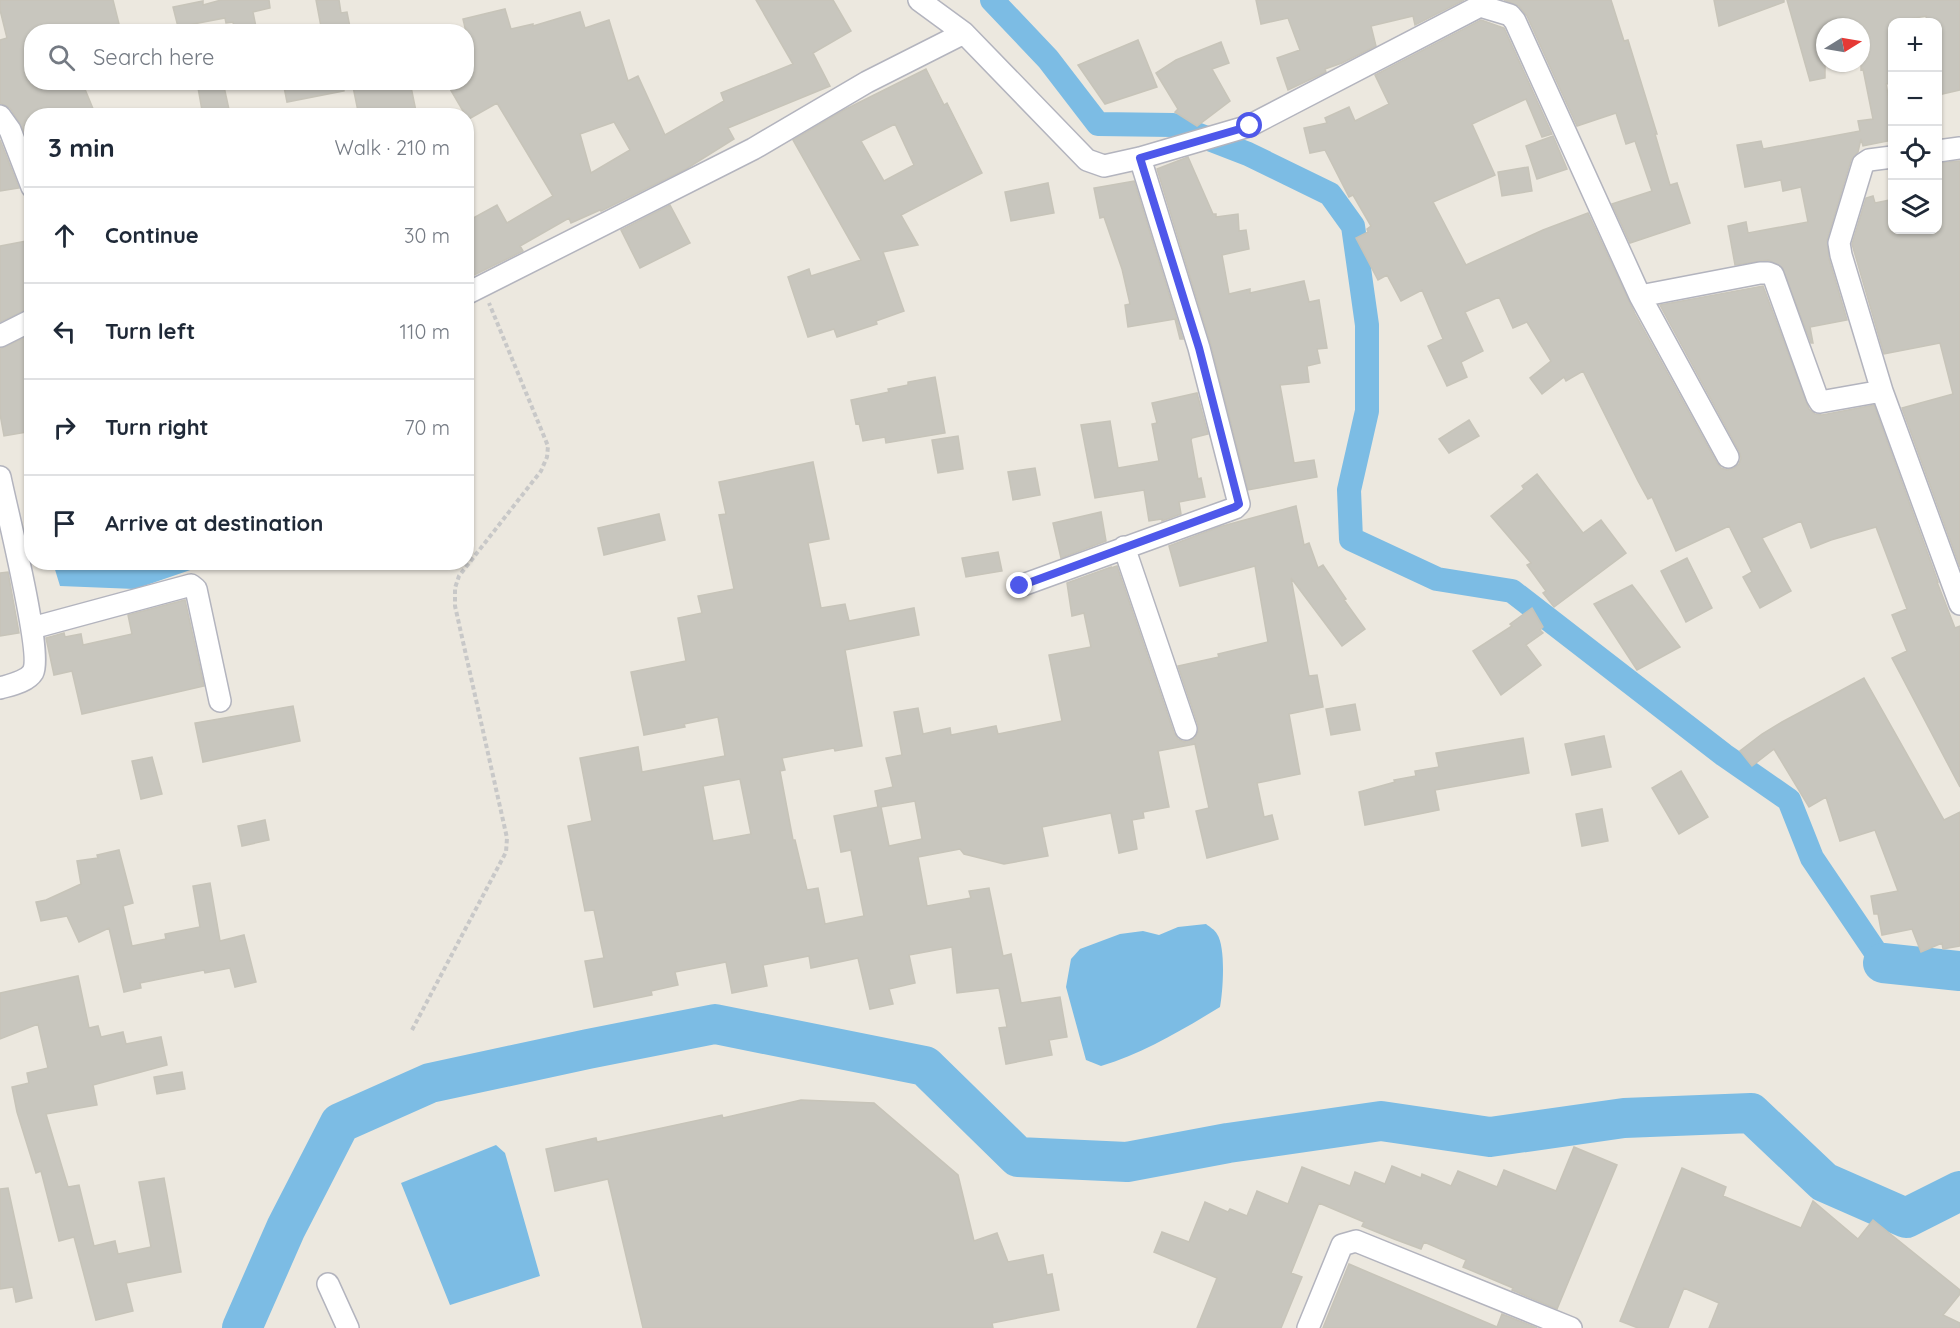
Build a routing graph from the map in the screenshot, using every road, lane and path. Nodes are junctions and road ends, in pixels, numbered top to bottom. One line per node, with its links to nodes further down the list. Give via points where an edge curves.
1 (919, 0): 3 (street)
2 (1479, 3): 7 (street, via 1250,126); 11 (street, via 1510,15 1515,21)
3 (964, 33): 7 (street, via 1087,160 1104,166); 10 (street, via 867,82 753,149)
4 (0, 116): 9 (street)
5 (1960, 148): 6 (street)
6 (1942, 150)
7 (1140, 158): 17 (street, via 1199,348 1239,504)
8 (1888, 158): 14 (street, via 1863,164 1839,243)
9 (24, 166)
10 (474, 290): 18 (path, via 548,446 541,471)
11 (1640, 296): 14 (street, via 1768,273 1773,275 1820,402); 15 (street)
12 (24, 324): 13 (street)
13 (0, 336)
14 (1882, 391): 21 (street)
15 (1728, 457)
16 (0, 477): 22 (street)
17 (1124, 547): 20 (street); 25 (street)
18 (474, 557)
19 (464, 570): 26 (path, via 455,588 455,606 507,838 506,852)
20 (1020, 586)
21 (1960, 604)
22 (32, 628): 23 (street, via 34,671 29,678); 24 (street, via 191,585 196,589)
23 (0, 688)
24 (220, 701)
25 (1186, 729)
26 (412, 1030)
27 (328, 1284): 28 (street)
28 (348, 1328)
29 (1308, 1328): 30 (street, via 1342,1245 1356,1240)
30 (1571, 1328)

